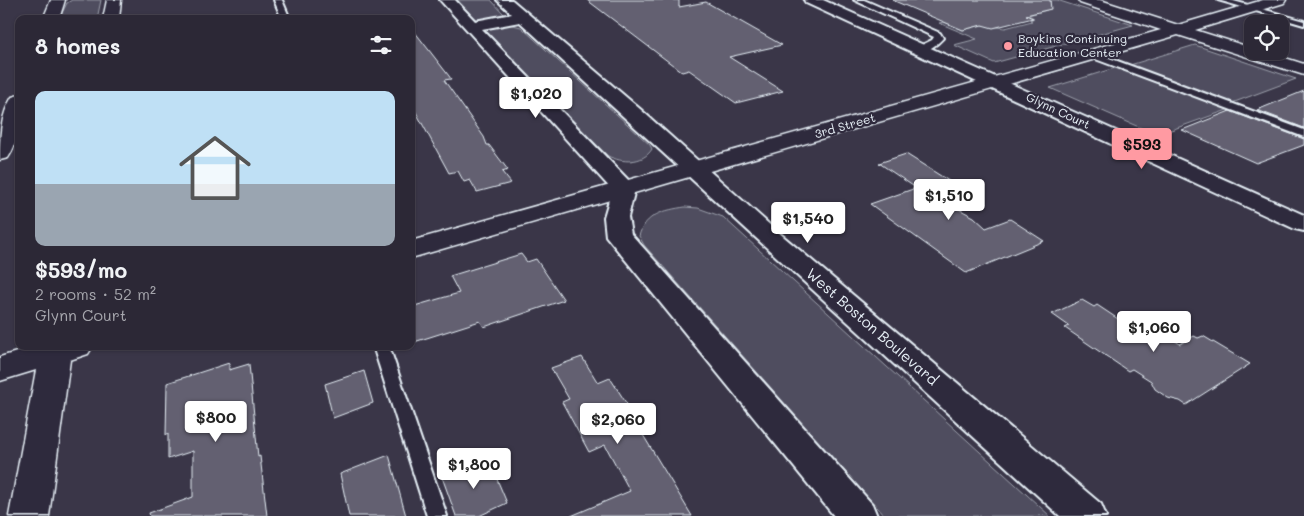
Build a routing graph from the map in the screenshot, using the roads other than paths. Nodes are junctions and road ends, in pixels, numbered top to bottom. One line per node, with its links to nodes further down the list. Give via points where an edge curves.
1 (58, 0): 12 (street)
2 (114, 0): 13 (street)
3 (278, 0): 14 (lane)
4 (447, 0): 17 (street)
5 (504, 0): 15 (street, West Boston Boulevard)
6 (811, 0): 19 (street, Glynn Court)
7 (858, 0): 19 (lane, via 939,38)
8 (1085, 0): 18 (street)
9 (1222, 0): 11 (lane)
10 (1278, 0): 11 (street, 3rd Street)
11 (1251, 8): 16 (lane); 18 (street, 3rd Street)
12 (52, 15)
13 (112, 15)
14 (284, 15)
15 (523, 17): 17 (street); 26 (street, West Boston Boulevard)
16 (1304, 23)
17 (472, 26): 27 (street)
18 (1179, 30): 20 (street, 3rd Street); 21 (street)
19 (919, 50): 22 (street, Glynn Court)
20 (1093, 55): 22 (street, 3rd Street); 24 (lane)
21 (1304, 70)
22 (994, 84): 26 (street, 3rd Street); 28 (street, Glynn Court)
23 (15, 113): 25 (street)
24 (1304, 134)
25 (0, 153)
26 (693, 168): 27 (street, 3rd Street); 37 (street, West Boston Boulevard)
27 (624, 189): 29 (street, 3rd Street); 36 (street, via 616,217 619,236)
28 (1304, 224)
29 (415, 249)
30 (57, 350): 33 (street)
31 (63, 350): 34 (street)
32 (382, 350): 35 (lane)
33 (0, 368)
34 (28, 516)
35 (437, 516)
36 (858, 516)
37 (1087, 516)

